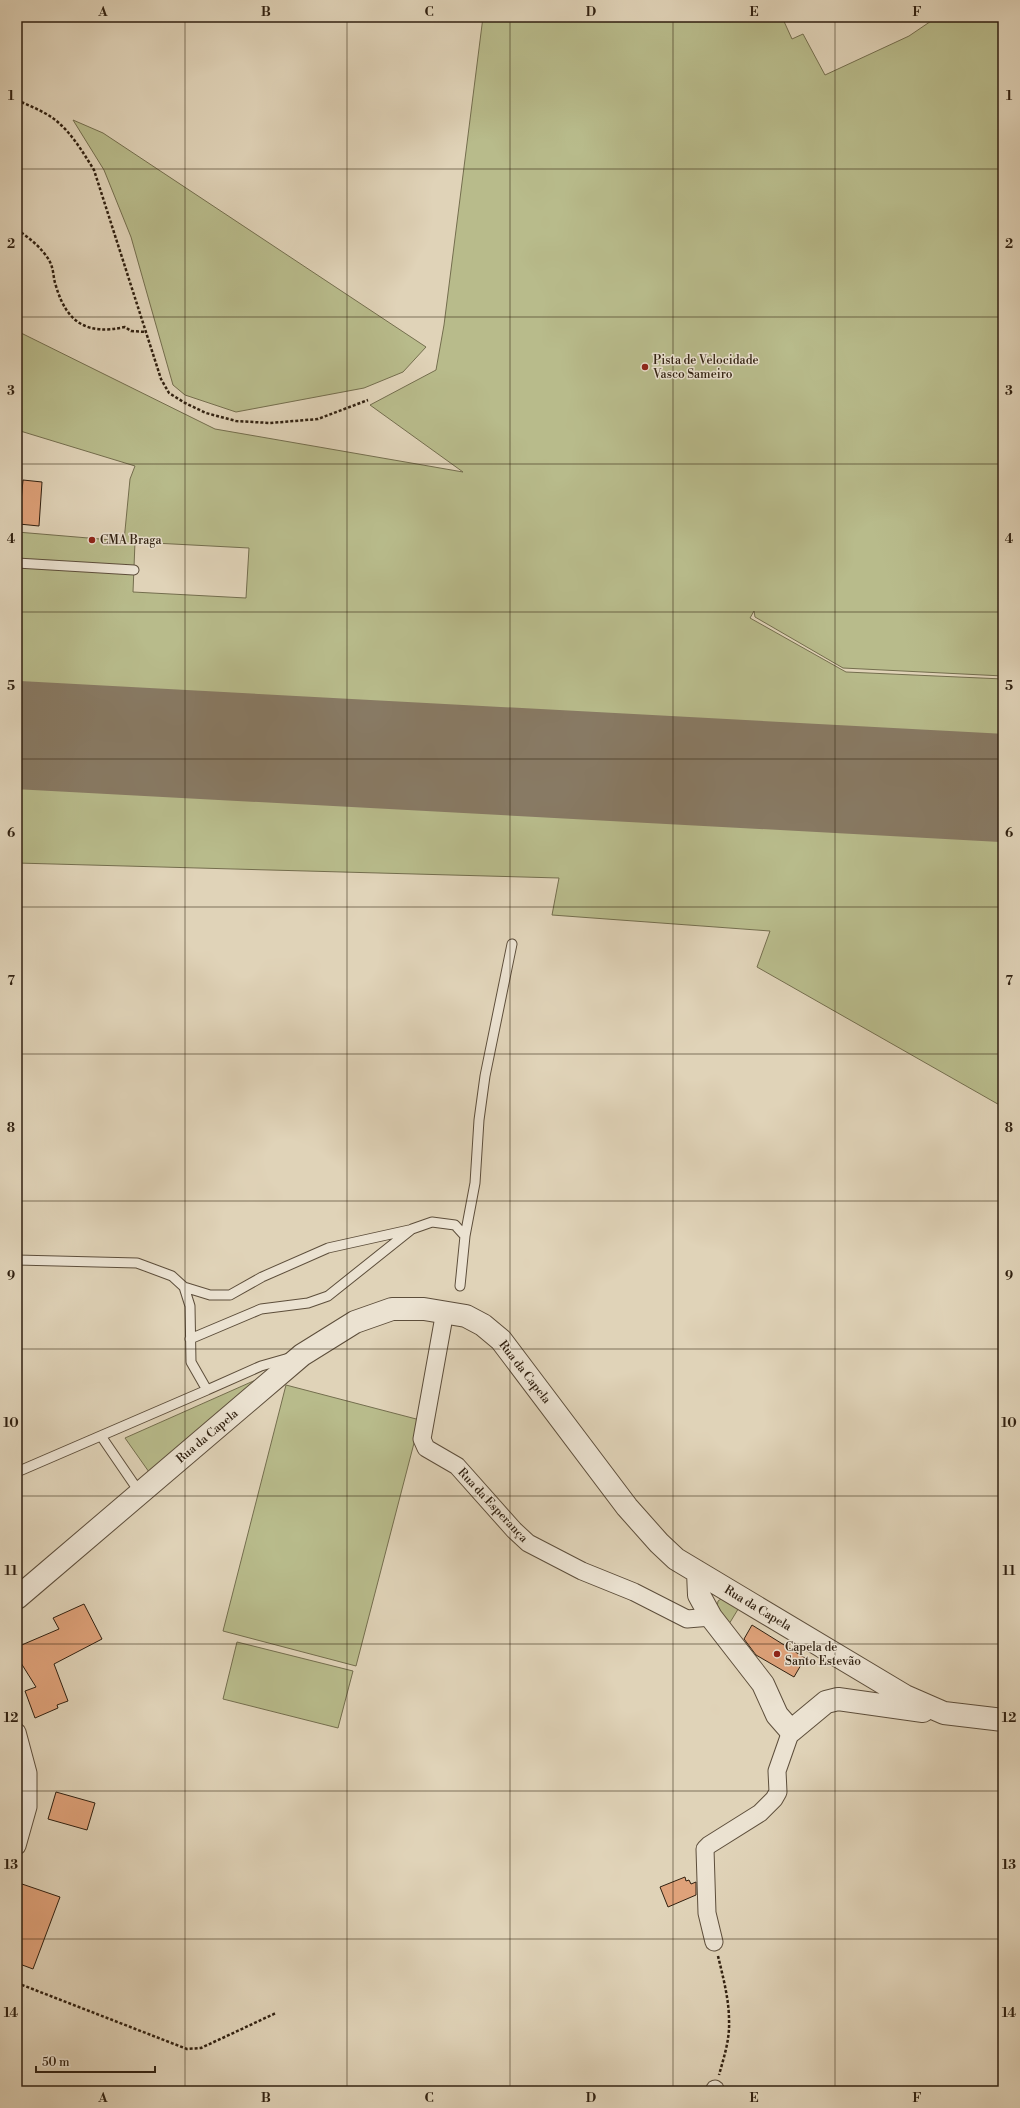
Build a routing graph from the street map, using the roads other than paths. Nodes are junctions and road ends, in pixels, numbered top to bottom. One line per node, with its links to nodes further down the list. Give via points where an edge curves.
1 (17, 563): 2 (lane)
2 (134, 570)
3 (512, 944): 5 (lane, via 485,1076 474,1183)
4 (412, 1229): 5 (lane, via 432,1222 455,1225); 7 (lane, via 328,1248 262,1277 230,1295 210,1295); 10 (lane, via 328,1296 308,1303 261,1309)
5 (465, 1236): 8 (lane)
6 (17, 1260): 7 (lane, via 137,1263 172,1276)
7 (184, 1286): 10 (lane, via 190,1306)
8 (460, 1286)
9 (446, 1311): 11 (street, Rua da Capela, via 392,1309 355,1322); 16 (street, Rua da Capela, via 466,1316 484,1325 501,1340 627,1507 659,1543); 18 (street, Rua da Esperança, via 422,1439 426,1448 457,1466 528,1543 563,1562 634,1592 687,1619)
10 (190, 1339): 12 (lane, via 191,1362)
11 (307, 1352): 12 (lane, via 261,1366); 15 (street, Rua da Capela)
12 (207, 1390): 13 (lane)
13 (101, 1436): 14 (lane); 15 (lane)
14 (17, 1472)
15 (140, 1493): 17 (street, Rua da Capela)
16 (698, 1572): 18 (street, via 699,1595); 19 (street, Rua da Capela, via 905,1696)
17 (17, 1598)
18 (711, 1617): 21 (street, via 763,1684 777,1715)
19 (944, 1713): 20 (street, Rua da Capela); 21 (street, via 838,1700 826,1702)
20 (1003, 1720)
21 (791, 1731): 24 (street, via 777,1771 778,1792 774,1799 760,1813 705,1849 707,1914)
22 (17, 1732): 23 (street, via 28,1773 28,1807)
23 (17, 1846)
24 (714, 1942)

